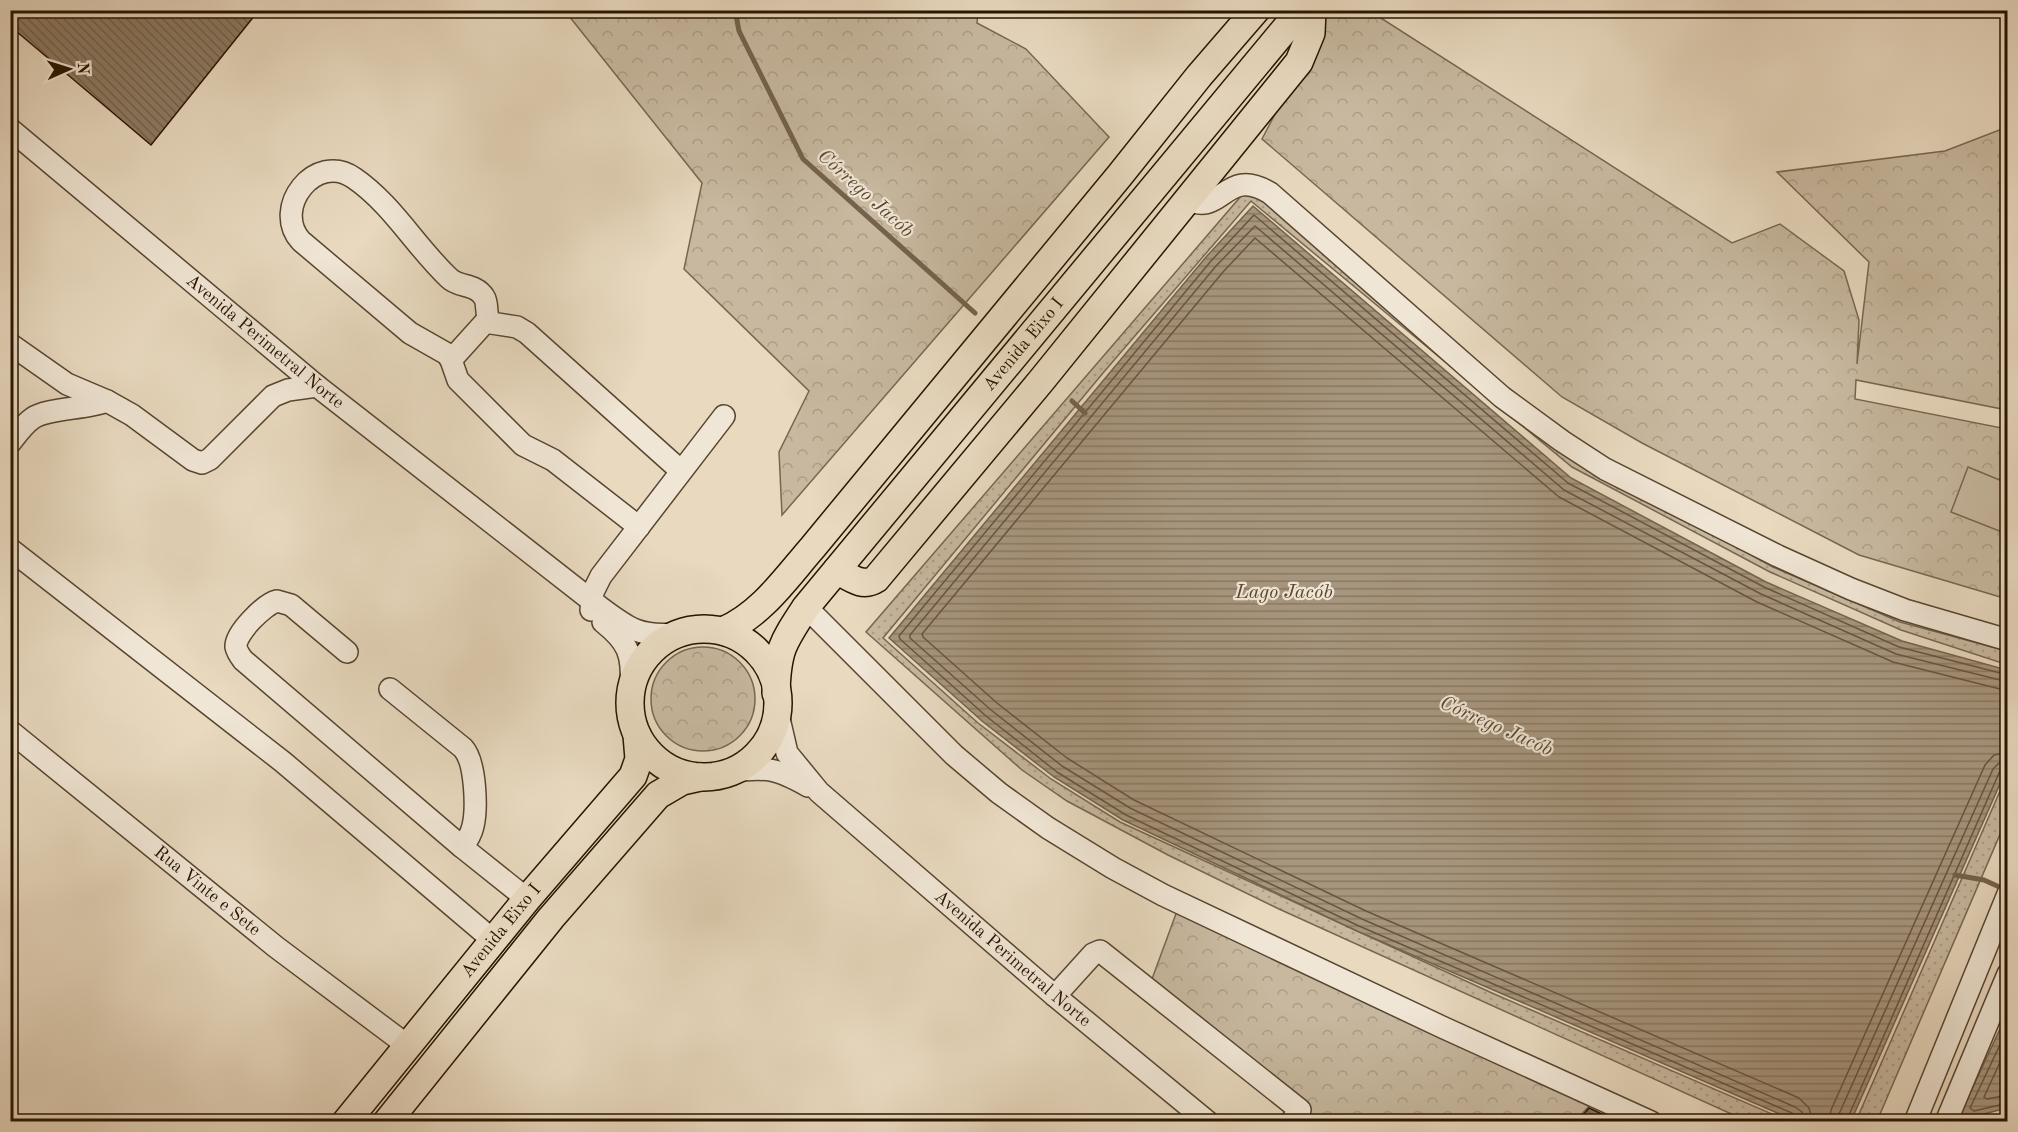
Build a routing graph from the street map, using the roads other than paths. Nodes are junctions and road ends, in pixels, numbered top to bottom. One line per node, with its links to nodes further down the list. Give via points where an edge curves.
1 (1256, 10): 19 (main road, Avenida Eixo I, via 798,564 749,617)
2 (1301, 10): 16 (main road, Avenida Eixo I)
3 (1312, 10): 5 (main road, via 1311,33 1299,62)
4 (10, 129): 9 (street, Avenida Perimetral Norte)
5 (1188, 199): 16 (main road, via 876,579 858,582); 21 (street, via 1204,205 1237,185 1260,187 1502,397 1605,469 1851,589 1905,610)
6 (489, 320): 8 (street); 8 (street, via 479,292 450,280 395,216 356,179 333,170 313,175 305,182 291,207 290,220 296,236 410,333 440,349); 13 (street, via 527,333)
7 (10, 344): 10 (street, via 67,384)
8 (451, 360): 14 (street, via 458,380 523,444 553,460)
9 (317, 386): 10 (street, via 273,396 202,463); 17 (street, Avenida Perimetral Norte, via 524,546)
10 (107, 401): 12 (street, via 34,417)
11 (724, 416): 13 (street)
12 (10, 443)
13 (681, 471): 14 (street)
14 (639, 527): 17 (street, via 601,576)
15 (10, 549): 34 (street, via 283,762)
16 (837, 570): 18 (main road, Avenida Eixo I)
17 (591, 605): 20 (street, Avenida Perimetral Norte, via 634,630 653,635); 23 (street, Avenida Perimetral Norte, via 623,640 630,654)
18 (806, 607): 25 (main road, Avenida Eixo I, via 778,655); 42 (street, via 954,755 1048,828 1113,868 1442,1028)
19 (723, 632): 20 (main road, via 700,629); 25 (main road, via 739,638 764,660 772,675)
20 (676, 634): 23 (main road, via 647,654)
21 (2007, 639)
22 (347, 652): 31 (street, via 291,605 278,601 265,607 241,633 236,647 243,660)
23 (631, 686): 27 (main road, via 630,711)
24 (390, 689): 31 (street, via 463,748 470,758 475,816 470,836)
25 (776, 701): 28 (main road, via 774,728 764,748 755,759); 30 (street, Avenida Perimetral Norte, via 787,753)
26 (10, 732): 37 (street, Rua Vinte e Sete, via 276,947)
27 (637, 735): 29 (main road, via 659,763); 33 (main road, Avenida Eixo I, via 639,759 633,776)
28 (731, 771): 29 (main road); 30 (street, Avenida Perimetral Norte, via 771,768)
29 (700, 777): 39 (main road, Avenida Eixo I, via 682,781 658,795 551,918)
30 (819, 792): 36 (street, Avenida Perimetral Norte)
31 (462, 847): 33 (street)
32 (2007, 894): 43 (street)
33 (527, 899): 34 (main road, Avenida Eixo I)
34 (494, 942): 37 (main road, Avenida Eixo I)
35 (2007, 974): 44 (street)
36 (1055, 996): 40 (street, Avenida Perimetral Norte); 41 (street, via 1100,951 1300,1110)
37 (408, 1046): 38 (main road, Avenida Eixo I)
38 (346, 1122)
39 (387, 1122)
40 (1208, 1122)
41 (1292, 1122)
42 (1651, 1122)
43 (1915, 1122)
44 (1946, 1122)

